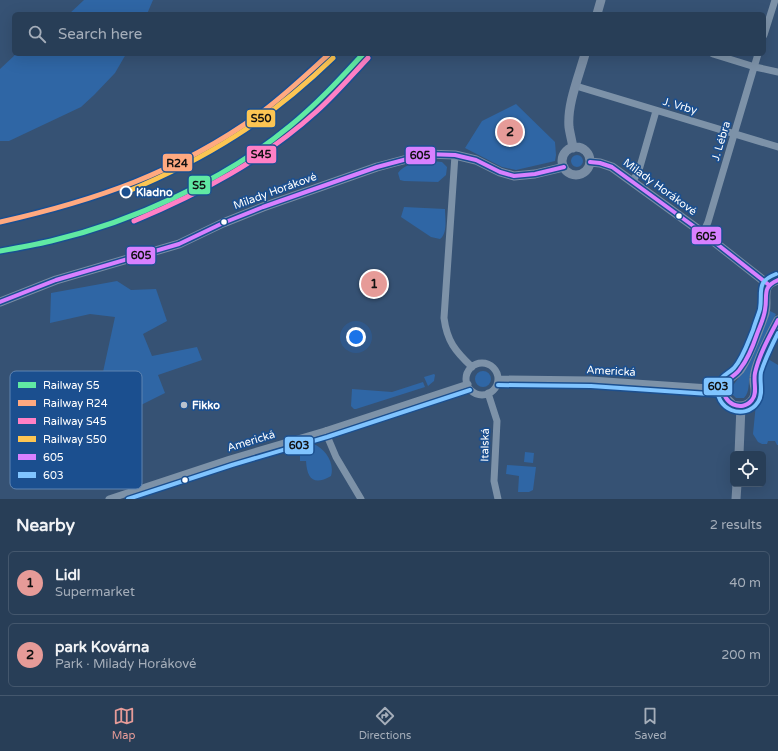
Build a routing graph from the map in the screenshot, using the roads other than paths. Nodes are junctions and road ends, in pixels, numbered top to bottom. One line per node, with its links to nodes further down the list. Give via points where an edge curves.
1 (601, 0): 3 (main road)
2 (775, 1): 4 (street)
3 (598, 12)
4 (766, 29)
5 (584, 56): 10 (main road)
6 (719, 56): 8 (street)
7 (758, 56): 8 (street, J. Lébra)
8 (755, 67): 9 (street); 12 (street, J. Lébra)
9 (778, 72)
10 (576, 86): 11 (street, J. Vrby); 14 (main road, via 569,118)
11 (656, 111): 12 (street, J. Vrby); 18 (street, via 639,170)
12 (735, 134): 13 (street, J. Vrby); 19 (street, J. Lébra)
13 (778, 147)
14 (573, 148): 16 (main road, via 585,151); 17 (main road, via 562,160)
15 (455, 155): 17 (main road, Milady Horákové, via 476,160 514,176); 22 (main road, Milady Horákové, via 426,154 377,167 263,207 179,244 56,280); 24 (street, via 444,318 453,348)
16 (590, 162): 17 (main road, via 579,175 571,174); 18 (main road, Milady Horákové, via 612,167)
17 (564, 167)
18 (633, 181): 19 (main road, Milady Horákové)
19 (703, 233): 21 (main road, Milady Horákové)
20 (778, 280): 21 (main road)
21 (769, 284): 27 (main road, via 766,292 766,309 757,334 740,370 727,380)
22 (0, 302)
23 (778, 320): 29 (main road, via 755,372 755,396 749,403)
24 (472, 367): 25 (street, via 480,364 489,365 495,370); 26 (street, via 467,375)
25 (498, 378): 27 (street, Americká, via 591,380); 28 (street, via 495,389)
26 (468, 384): 28 (street, via 477,394); 30 (street, Americká)
27 (724, 389): 29 (main road, via 728,401 735,406)
28 (488, 394): 37 (street, Italská, via 497,421 494,481)
29 (741, 406): 31 (main road)
30 (325, 431): 33 (street, Americká); 36 (street, via 336,457)
31 (739, 451)
32 (737, 487): 38 (main road)
33 (142, 488)
34 (139, 489): 35 (street, Americká)
35 (109, 499)
36 (361, 499)
37 (498, 499)
38 (736, 499)

